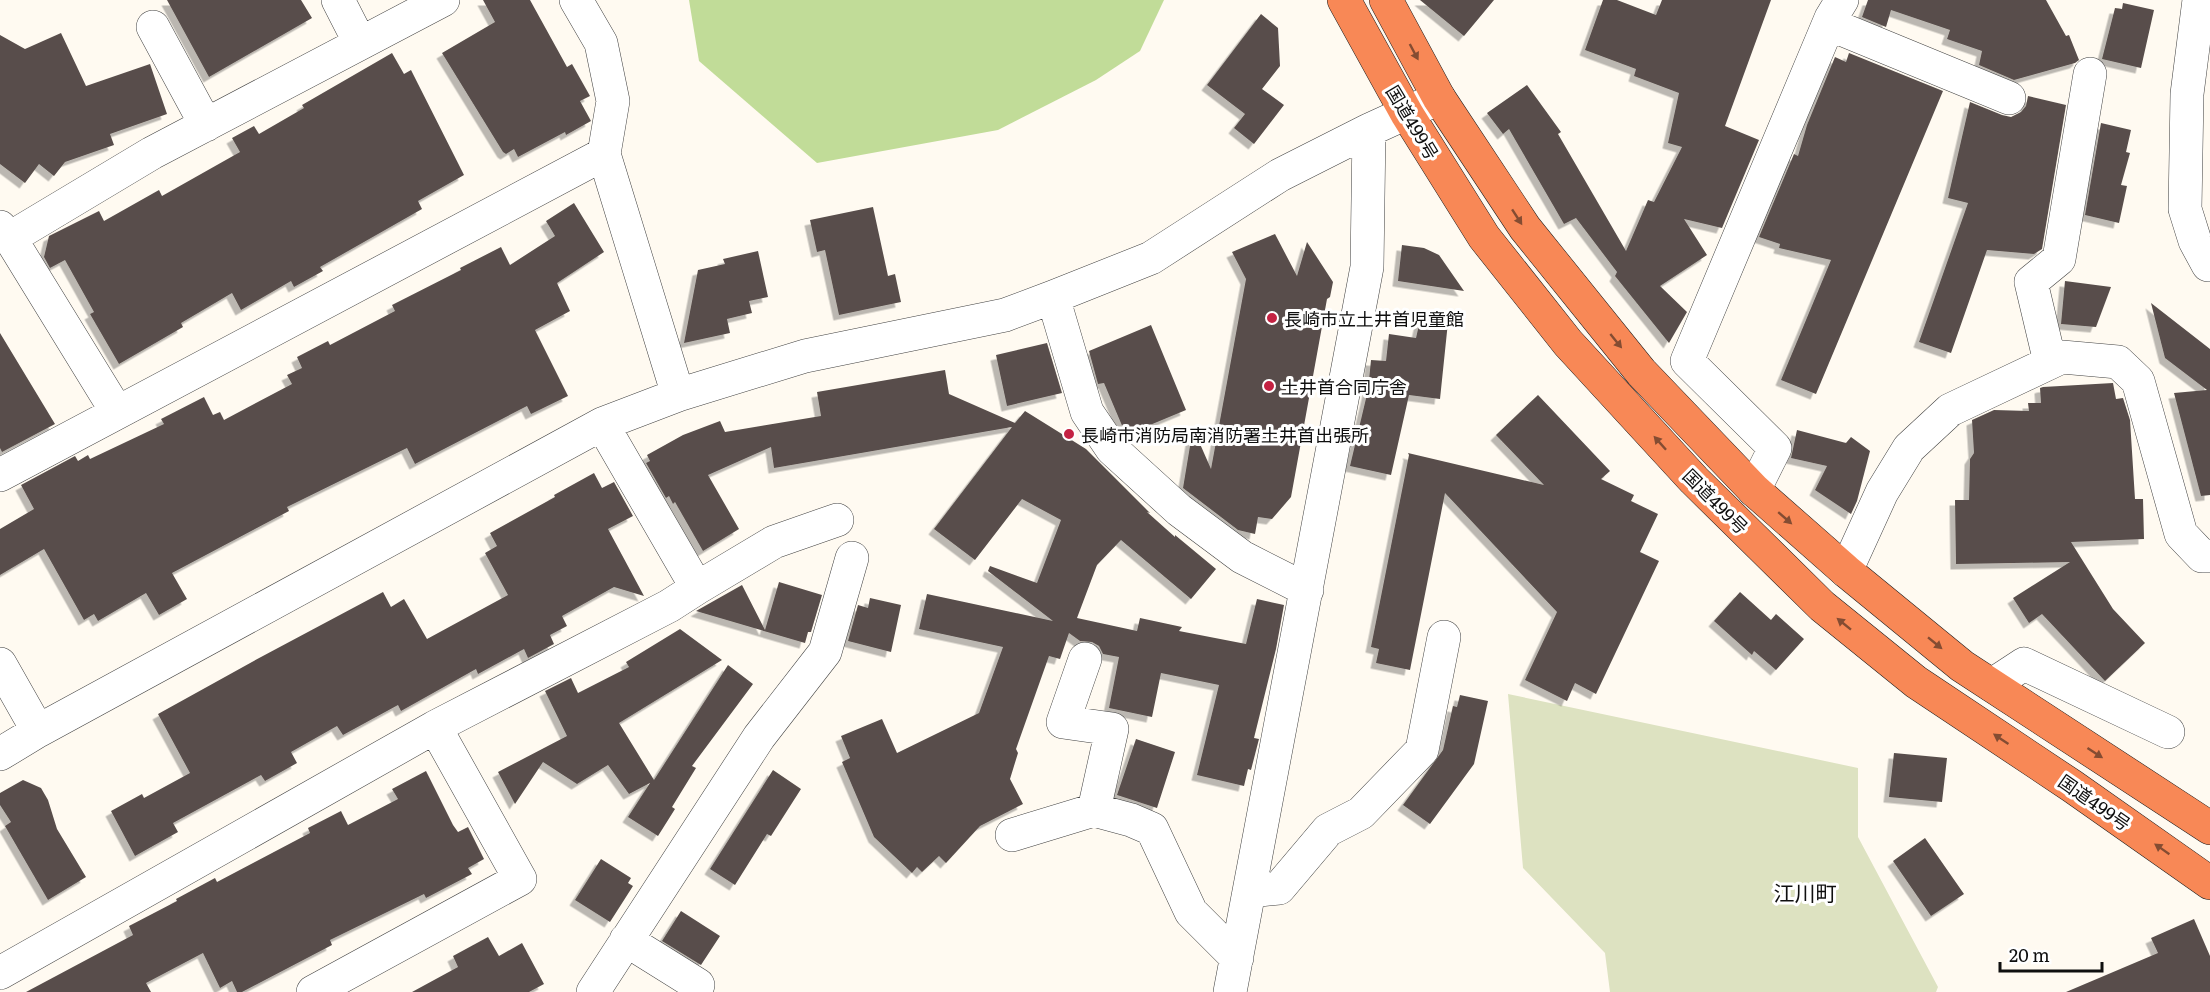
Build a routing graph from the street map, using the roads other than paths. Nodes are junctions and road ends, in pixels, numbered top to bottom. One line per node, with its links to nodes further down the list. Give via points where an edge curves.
1 (338, 0): 9 (street)
2 (442, 0): 9 (street)
3 (576, 0): 16 (street, via 601,43 613,101)
4 (1344, 0): 13 (highway, 国道499号)
5 (1386, 0): 11 (highway, 国道499号, one-way to 11)
6 (2199, 0): 18 (street, via 2187,94 2185,209 2195,241)
7 (1835, 12): 12 (street); 25 (street, via 1687,361 1775,448)
8 (153, 27): 14 (street)
9 (360, 43): 14 (street)
10 (2090, 74): 20 (street, via 2059,259 2031,282)
11 (1439, 98): 13 (street); 25 (highway, 国道499号, one-way to 25, via 1525,228 1641,372)
12 (2009, 98)
13 (1407, 114): 15 (street); 43 (highway, 国道499号, one-way to 13, via 1916,682 1822,606 1694,480 1568,344 1485,237)
14 (206, 124): 17 (street)
15 (1369, 130): 19 (street, via 1280,175 1151,258); 31 (street, via 1367,267)
16 (604, 154): 21 (street); 22 (street)
17 (5, 233): 22 (street)
18 (2209, 266)
19 (1053, 297): 21 (street, via 1005,315 805,356); 31 (street, via 1087,412 1112,449 1179,510 1242,556)
20 (2049, 362): 27 (street, via 2062,357 2118,362 2138,381 2181,534 2202,556); 29 (street, via 1950,410 1909,448 1882,492)
21 (678, 395): 23 (street)
22 (117, 412): 24 (street)
23 (602, 424): 30 (street); 37 (street)
24 (0, 475)
25 (1754, 490): 29 (highway, 国道499号, one-way to 29)
26 (837, 520): 30 (street, via 774,542)
27 (2210, 556)
28 (852, 558): 45 (street, via 825,652 759,738)
29 (1846, 571): 35 (highway, 国道499号, one-way to 35, via 1962,666)
30 (697, 588): 36 (street)
31 (1307, 590): 44 (street)
32 (1444, 637): 44 (street, via 1422,750 1361,813 1328,830 1279,888)
33 (1085, 659): 40 (street, via 1063,722 1112,729)
34 (0, 664): 37 (street)
35 (1992, 685): 38 (street, via 2024,664); 41 (highway, 国道499号, one-way to 41)
36 (435, 727): 47 (street); 49 (street, via 520,879)
37 (39, 731): 39 (street)
38 (2168, 732)
39 (0, 754)
40 (1094, 810): 42 (street); 46 (street, via 1152,829 1191,912)
41 (2210, 828)
42 (1012, 835)
43 (2210, 883)
44 (1250, 891): 46 (street)
45 (626, 940): 48 (street); 50 (street)
46 (1237, 958): 51 (street)
47 (0, 973)
48 (698, 984)
49 (313, 992)
50 (593, 992)
51 (1230, 992)

